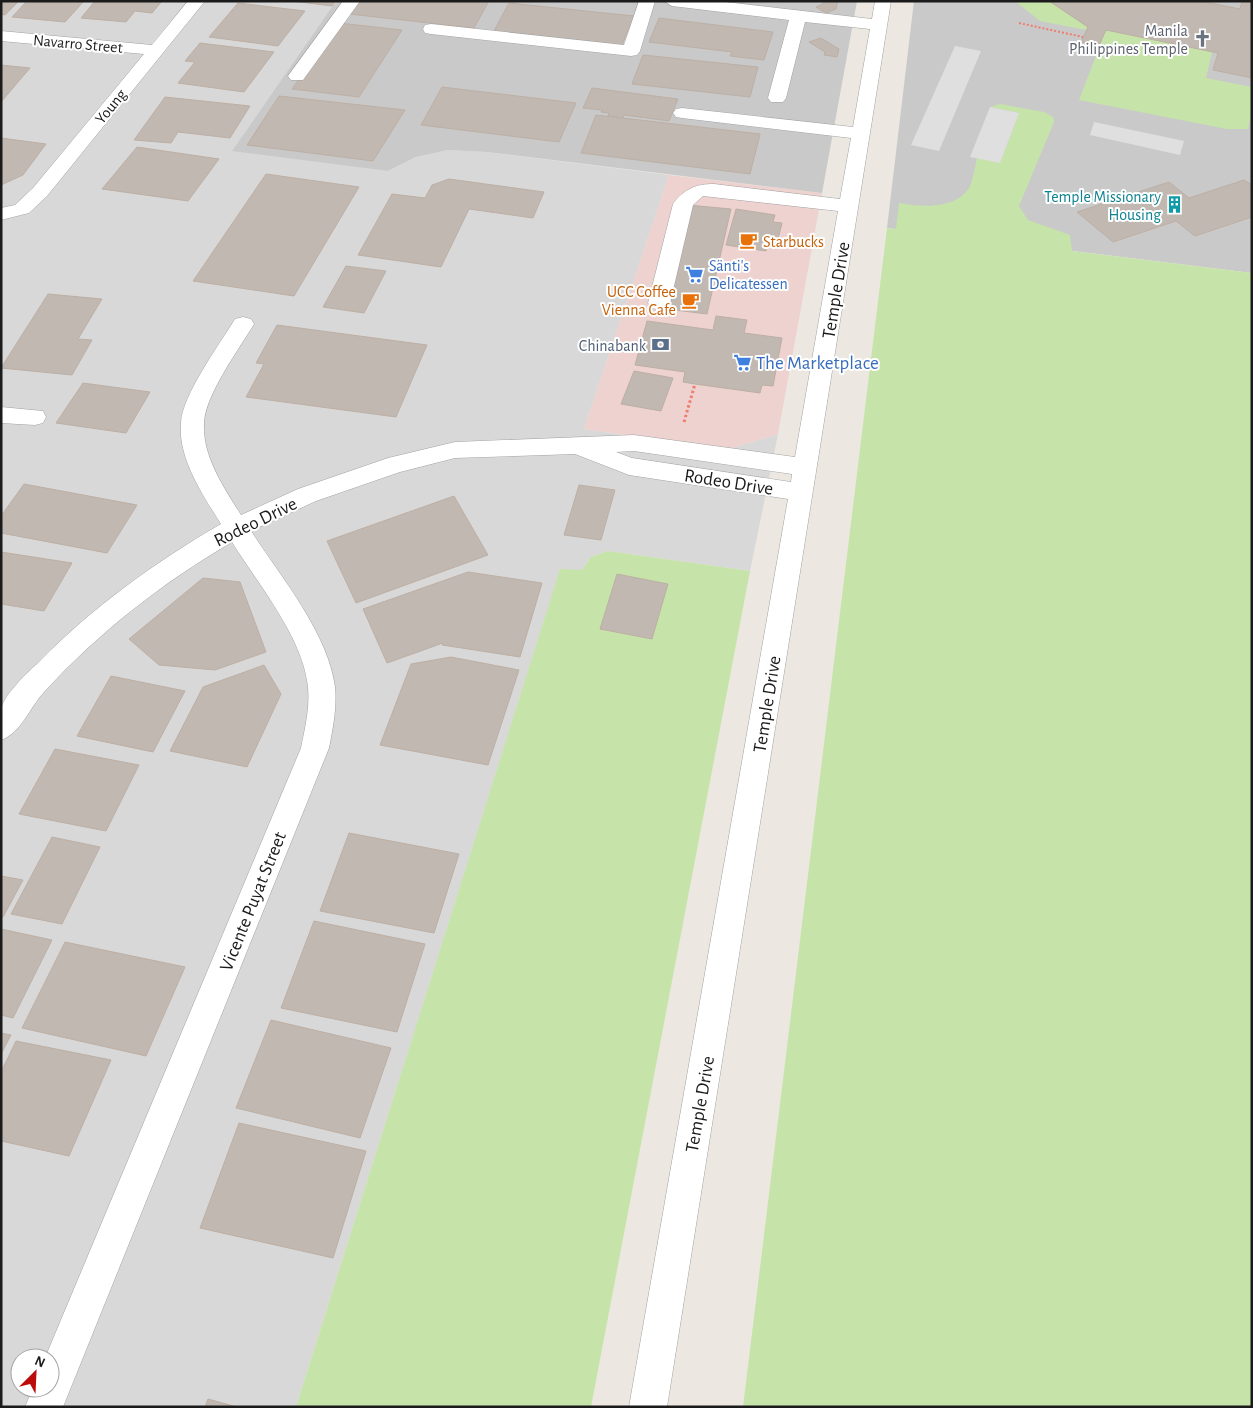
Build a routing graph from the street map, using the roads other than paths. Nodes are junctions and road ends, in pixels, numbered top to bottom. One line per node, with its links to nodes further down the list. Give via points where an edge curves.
1 (197, 1): 9 (street, Young)
2 (352, 1): 10 (street)
3 (647, 1): 7 (street, via 631,51)
4 (672, 1): 6 (street)
5 (880, 13): 6 (street); 13 (street, Temple Drive)
6 (798, 17): 11 (street)
7 (431, 29)
8 (1, 36): 9 (street, Navarro Street)
9 (155, 50): 15 (street, Young, via 40,192 22,208)
10 (297, 76)
11 (777, 98)
12 (682, 113): 13 (street)
13 (861, 134): 14 (street, Temple Drive)
14 (848, 206): 16 (street, via 714,190 690,194 683,204); 23 (street, Temple Drive)
15 (1, 214)
16 (659, 303)
17 (243, 324): 24 (street, Vicente Puyat Street, via 198,402 192,423 192,439 202,470)
18 (1, 415): 19 (street)
19 (35, 417)
20 (573, 445): 21 (street, Rodeo Drive, via 634,443); 22 (street, Rodeo Drive, via 629,466); 24 (street, Rodeo Drive, via 455,450 396,464 307,495)
21 (670, 448): 22 (street, Rodeo Drive); 23 (street, Rodeo Drive)
22 (657, 470): 23 (street, Rodeo Drive)
23 (803, 479): 27 (street, Temple Drive)
24 (237, 527): 25 (street, Rodeo Drive, via 177,562 119,605 32,686); 26 (street, Vicente Puyat Street, via 301,627 318,666 324,710 315,748)
25 (1, 728)
26 (44, 1407)
27 (648, 1407)

